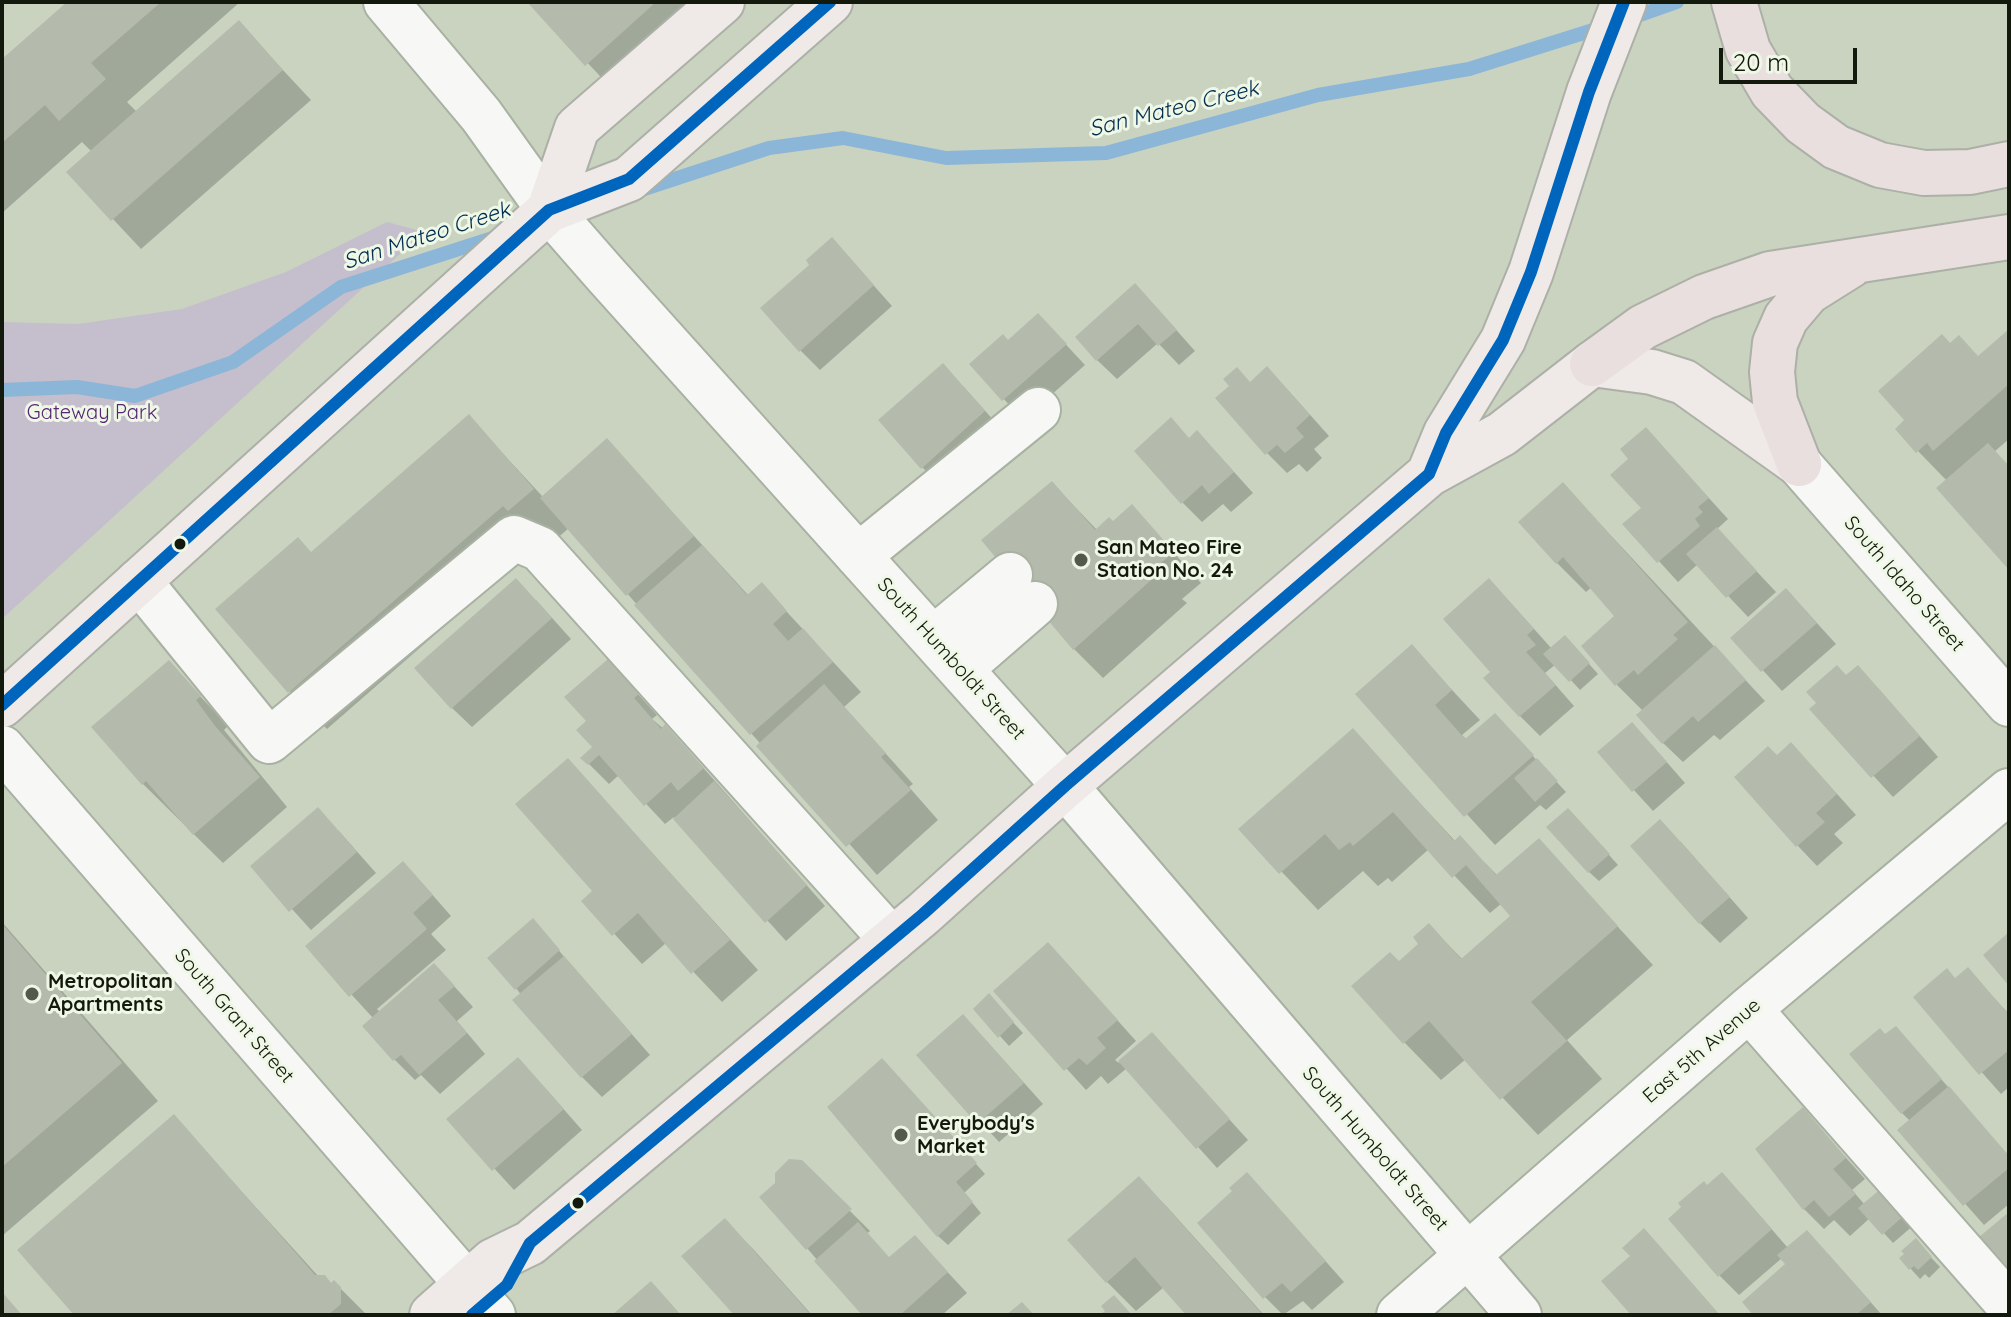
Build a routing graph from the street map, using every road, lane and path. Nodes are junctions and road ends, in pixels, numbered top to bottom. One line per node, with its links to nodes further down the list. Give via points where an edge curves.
1 (722, 2): 7 (main road, via 577,128)
2 (830, 2): 7 (main road, via 629,179)
3 (1624, 2): 13 (main road, via 1526,286 1503,340 1446,433)
4 (1734, 2): 6 (highway, via 1748,50 1772,91 1836,147 1880,165 1924,173)
5 (395, 5): 7 (street, South Humboldt Street)
6 (2009, 164)
7 (549, 210): 14 (street, South Humboldt Street); 15 (main road)
8 (2009, 237): 9 (highway)
9 (1871, 256): 10 (highway, via 1770,274 1704,297 1643,327); 12 (highway, via 1808,292 1786,318 1775,343 1775,402)
10 (1592, 364): 12 (main road, via 1684,382); 13 (main road, via 1502,434)
11 (1038, 410): 14 (street)
12 (1799, 464): 18 (street, South Idaho Street)
13 (1429, 474): 21 (main road)
14 (858, 556): 17 (street, South Humboldt Street)
15 (139, 581): 19 (main road); 23 (street, via 269,741 514,538 540,549)
16 (1022, 590): 17 (street)
17 (947, 654): 21 (street, South Humboldt Street)
18 (2009, 704)
19 (2, 705)
20 (2, 748): 26 (street, South Grant Street)
21 (1065, 786): 23 (main road); 25 (street, South Humboldt Street)
22 (2009, 791): 24 (street, East 5th Avenue)
23 (892, 940): 26 (main road, via 530,1243 493,1261)
24 (1749, 1009): 25 (street, East 5th Avenue); 27 (street)
25 (1466, 1256): 29 (street, East 5th Avenue); 30 (street, South Humboldt Street)
26 (479, 1305): 28 (main road)
27 (2009, 1305)
28 (432, 1315)
29 (1399, 1315)
30 (1519, 1315)

